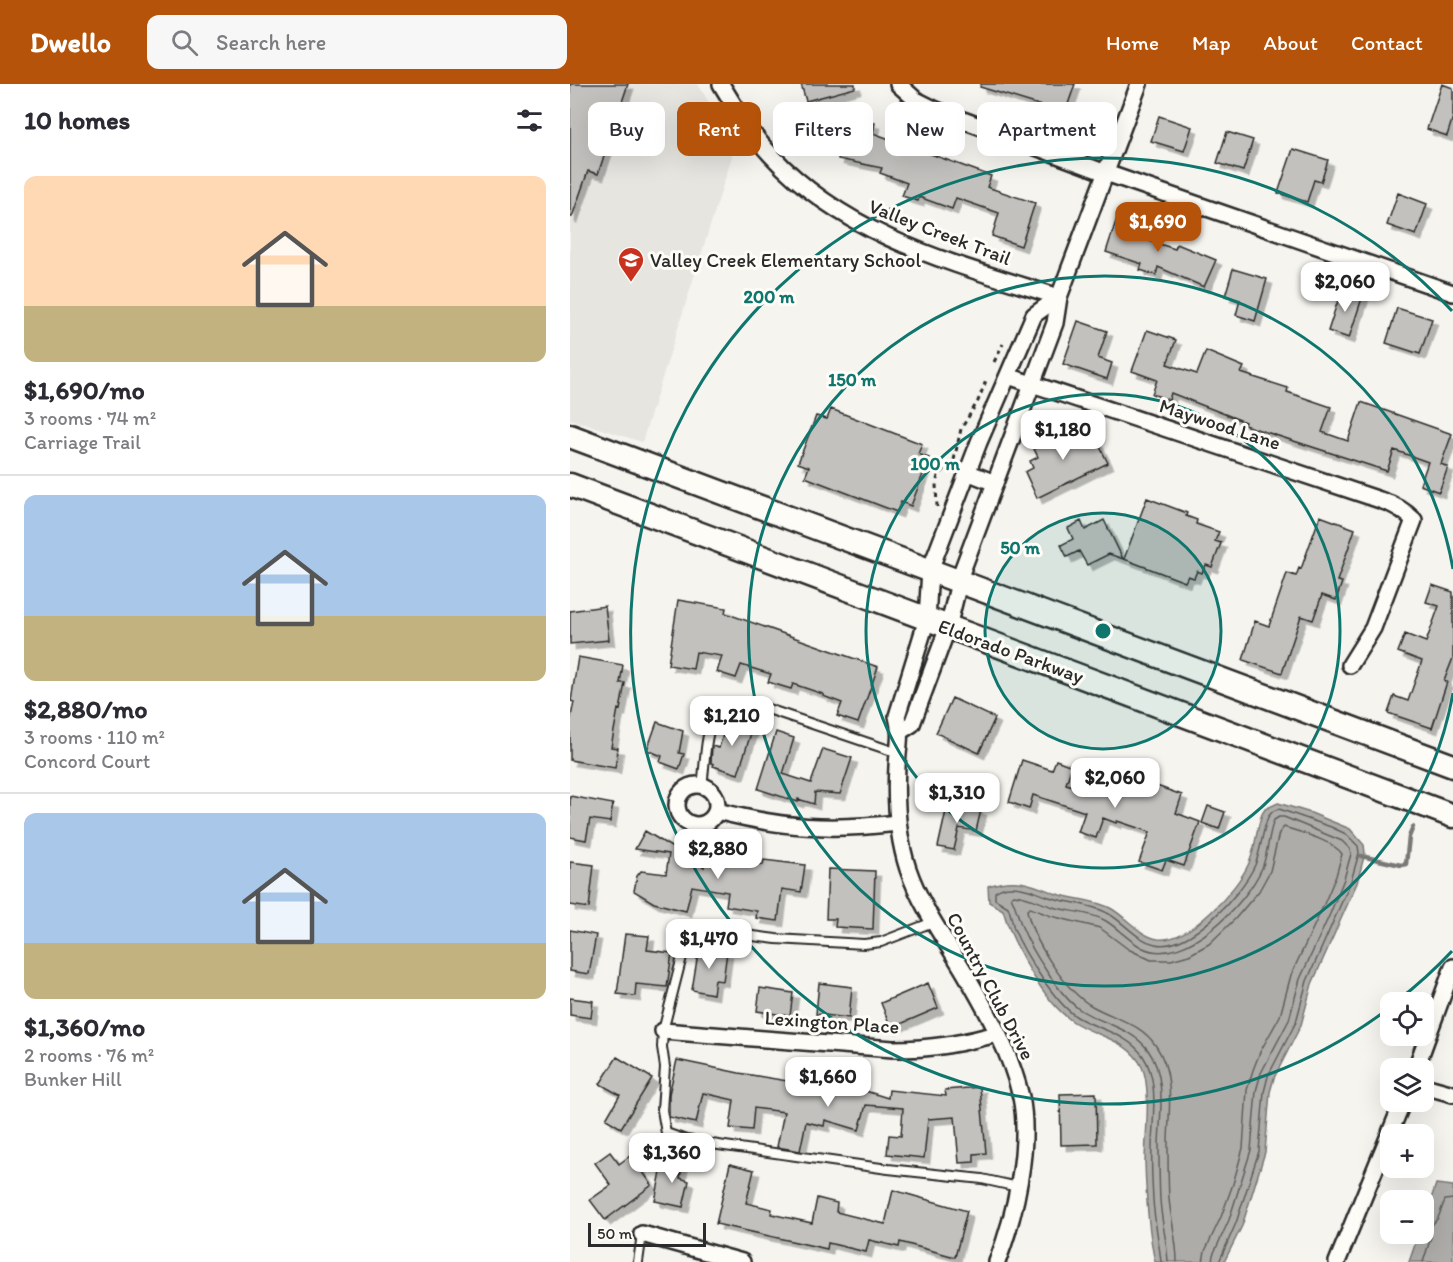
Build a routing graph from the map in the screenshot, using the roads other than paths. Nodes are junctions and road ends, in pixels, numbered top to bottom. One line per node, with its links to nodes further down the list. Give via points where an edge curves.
1 (721, 84): 6 (street, Valley Creek Trail, via 769,153 809,191 843,215 895,241)
2 (1139, 84): 4 (street, Country Club Drive)
3 (899, 86): 4 (street, via 936,110)
4 (1106, 173): 5 (street); 6 (street, Country Club Drive)
5 (1453, 293)
6 (1059, 297): 7 (street, Country Club Drive, via 1034,315); 8 (street, Country Club Drive)
7 (1008, 375): 8 (street, Maywood Lane); 10 (street, Country Club Drive)
8 (1032, 384): 11 (street, Country Club Drive); 16 (street, Maywood Lane, via 1404,511 1414,520 1373,628)
9 (570, 436): 13 (main road)
10 (967, 472): 11 (street); 13 (street, Country Club Drive)
11 (995, 483): 14 (street, Country Club Drive)
12 (570, 485): 15 (main road, Eldorado Parkway)
13 (930, 570): 14 (main road); 15 (street, Country Club Drive)
14 (959, 581): 15 (street, Country Club Drive); 19 (main road)
15 (938, 623): 17 (street, Country Club Drive, via 912,724); 17 (street, Country Club Drive, via 898,710); 22 (main road, Eldorado Parkway)
16 (1350, 665)
17 (901, 731): 18 (street, Country Club Drive)
18 (898, 753): 20 (lane, via 737,702 725,705 713,718); 23 (street, Country Club Drive)
19 (1453, 766)
20 (702, 786): 21 (street, via 715,795); 21 (street, via 690,787 682,793 677,802 680,816 690,824 700,825 709,822)
21 (717, 811): 23 (street, via 794,827)
22 (1453, 816)
23 (898, 823): 24 (street, Country Club Drive, via 909,872)
24 (933, 922): 26 (lane, via 881,942 864,944 715,931 696,936 684,949); 27 (street, Country Club Drive)
25 (1453, 967): 28 (street)
26 (663, 1031): 27 (street, Lexington Place, via 893,1049 955,1045); 32 (lane, via 662,1110 666,1133 725,1146)
27 (998, 1034): 32 (street, Country Club Drive, via 1022,1100 1022,1168)
28 (1420, 1058)
29 (1434, 1089): 30 (street)
30 (1453, 1094)
31 (1398, 1112): 37 (street)
32 (1018, 1187): 36 (street, Country Club Drive)
33 (642, 1234): 34 (lane); 35 (street)
34 (638, 1262)
35 (742, 1262)
36 (997, 1262)
37 (1337, 1262)

